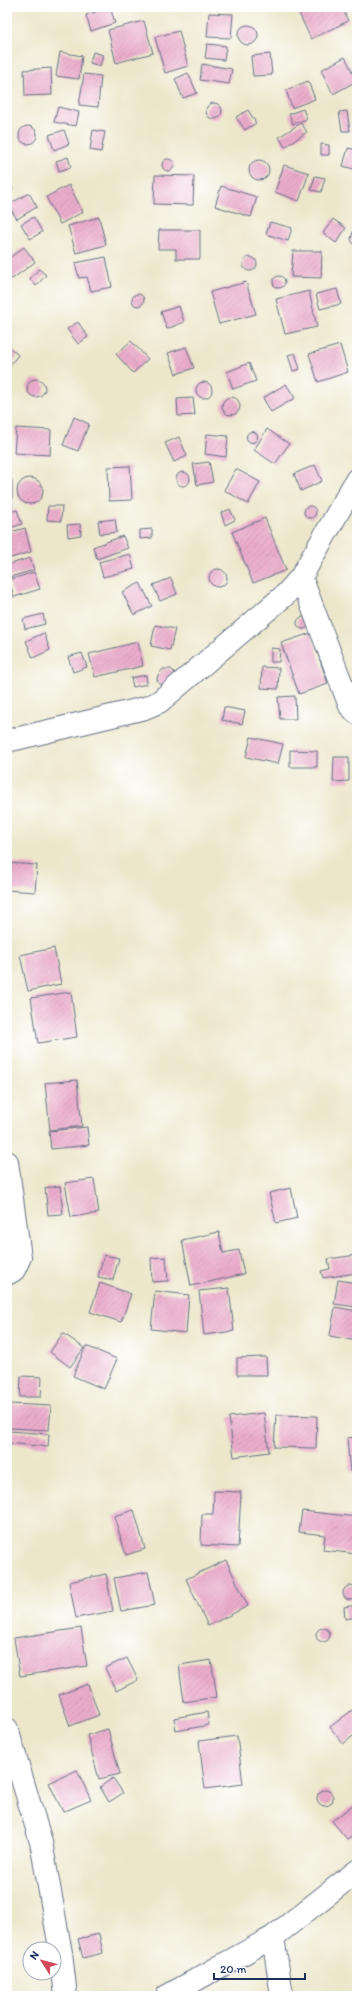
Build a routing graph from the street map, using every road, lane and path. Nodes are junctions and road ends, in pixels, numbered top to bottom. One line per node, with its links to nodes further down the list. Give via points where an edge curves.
1 (357, 479): 2 (street)
2 (301, 577): 3 (street, via 350,706); 4 (street, via 285,595 159,702 145,708)
3 (357, 713)
4 (7, 741)
5 (7, 1162): 6 (street, via 20,1257 14,1270)
6 (7, 1274)
7 (7, 1729): 10 (street, via 41,1842)
8 (357, 1871): 9 (street)
9 (273, 1936): 11 (street); 12 (street)
10 (66, 1996)
11 (167, 1996)
12 (282, 1996)

